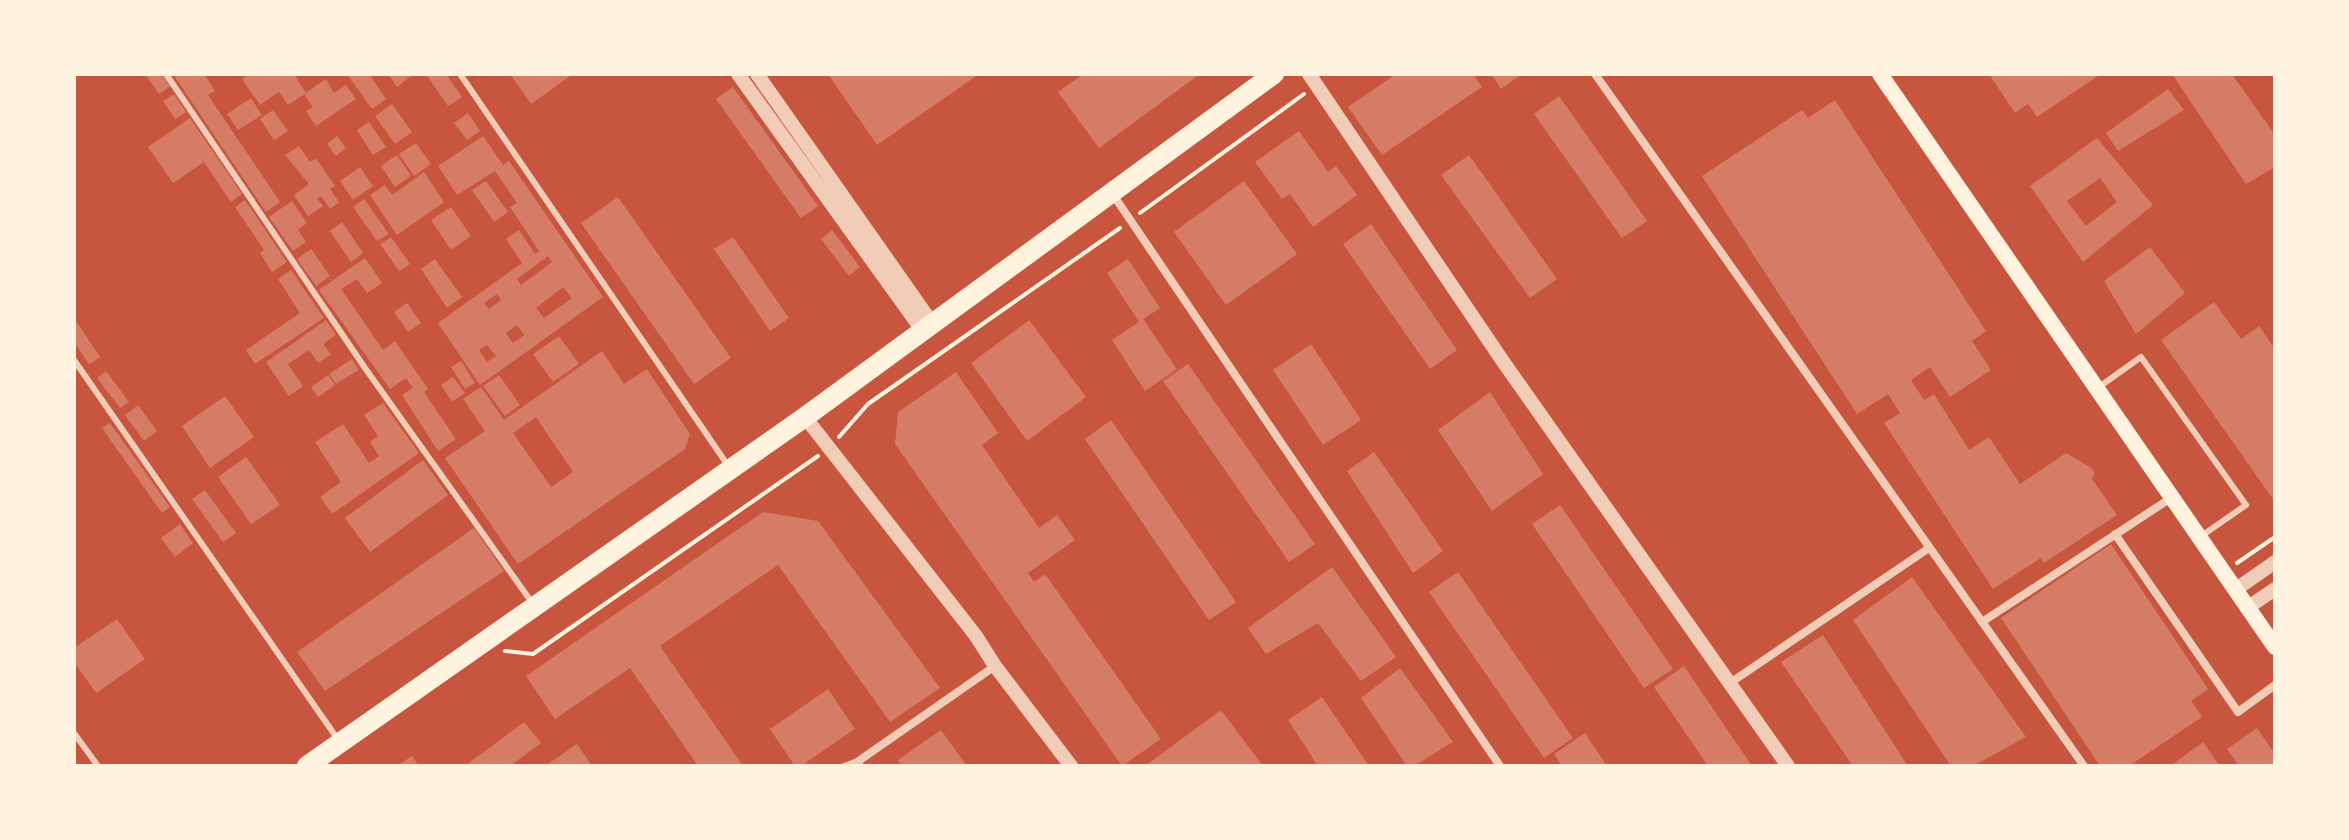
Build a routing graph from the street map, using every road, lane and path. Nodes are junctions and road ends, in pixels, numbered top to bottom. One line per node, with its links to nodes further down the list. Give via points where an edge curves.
1 (166, 74): 26 (lane, via 365,368)
2 (460, 74): 16 (lane)
3 (738, 74): 11 (street)
4 (757, 74): 11 (street)
5 (1274, 74): 9 (main road)
6 (1595, 74): 21 (street)
7 (1880, 74): 13 (main road)
8 (1313, 79): 10 (path); 32 (street, via 1502,360)
9 (1111, 192): 10 (street); 11 (main road)
10 (1132, 219): 15 (path, via 868,404); 41 (street)
11 (927, 326): 14 (main road)
12 (74, 360): 35 (lane)
13 (2096, 389): 17 (main road); 20 (lane, via 2141,357 2246,505)
14 (805, 417): 15 (street); 16 (main road)
15 (829, 448): 30 (path, via 533,654); 31 (street)
16 (730, 469): 26 (main road)
17 (2171, 498): 18 (street); 20 (main road)
18 (2115, 534): 28 (street); 33 (street, via 2238,712)
19 (2275, 537): 23 (path)
20 (2199, 538): 23 (main road)
21 (1929, 548): 28 (street); 32 (street)
22 (2275, 562): 25 (street)
23 (2223, 573): 25 (main road)
24 (2275, 589): 27 (street)
25 (2235, 590): 27 (main road)
26 (535, 606): 30 (main road)
27 (2247, 608): 29 (main road)
28 (1982, 622): 43 (street)
29 (2275, 647)
30 (475, 648): 35 (main road)
31 (995, 666): 36 (street); 40 (street)
32 (1730, 683): 42 (street)
33 (2275, 685)
34 (74, 733): 37 (lane)
35 (340, 743): 38 (main road)
36 (859, 763): 39 (lane)
37 (98, 766)
38 (307, 766)
39 (844, 766)
40 (1071, 766)
41 (1500, 766)
42 (1788, 766)
43 (2084, 766)

